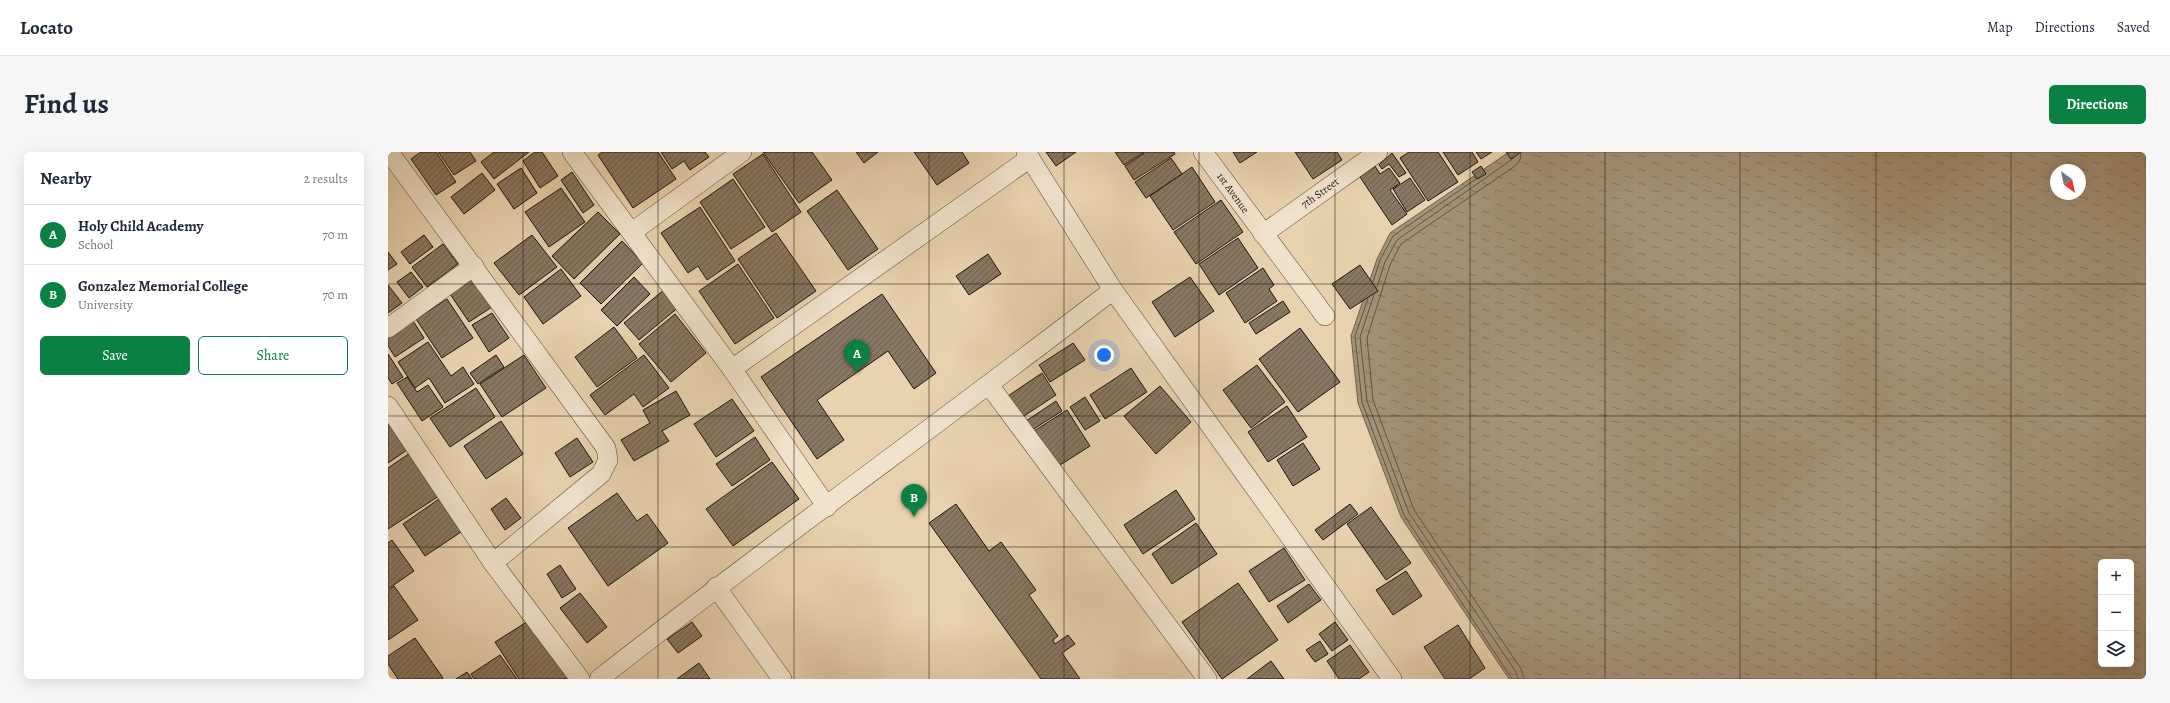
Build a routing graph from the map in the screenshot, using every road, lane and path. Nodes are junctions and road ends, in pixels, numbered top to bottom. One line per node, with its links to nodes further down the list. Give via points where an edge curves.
1 (389, 152): 9 (street)
2 (572, 152): 7 (street)
3 (742, 152): 7 (street)
4 (1203, 152): 8 (street, 1st Avenue)
5 (1378, 152): 8 (street, 7th Street)
6 (1028, 155): 10 (street); 13 (street)
7 (632, 232): 13 (street)
8 (1263, 234): 11 (street, 1st Avenue)
9 (474, 266): 12 (street); 17 (street, via 606,448 608,460 601,474)
10 (1112, 290): 14 (street); 23 (street)
11 (1325, 316)
12 (388, 328)
13 (732, 369): 16 (street)
14 (989, 385): 16 (street); 22 (street)
15 (388, 406): 17 (street)
16 (827, 507): 18 (street)
17 (493, 563): 19 (street)
18 (716, 587): 20 (street); 21 (street)
19 (580, 679)
20 (599, 679)
21 (782, 679)
22 (1207, 679)
23 (1392, 679)

